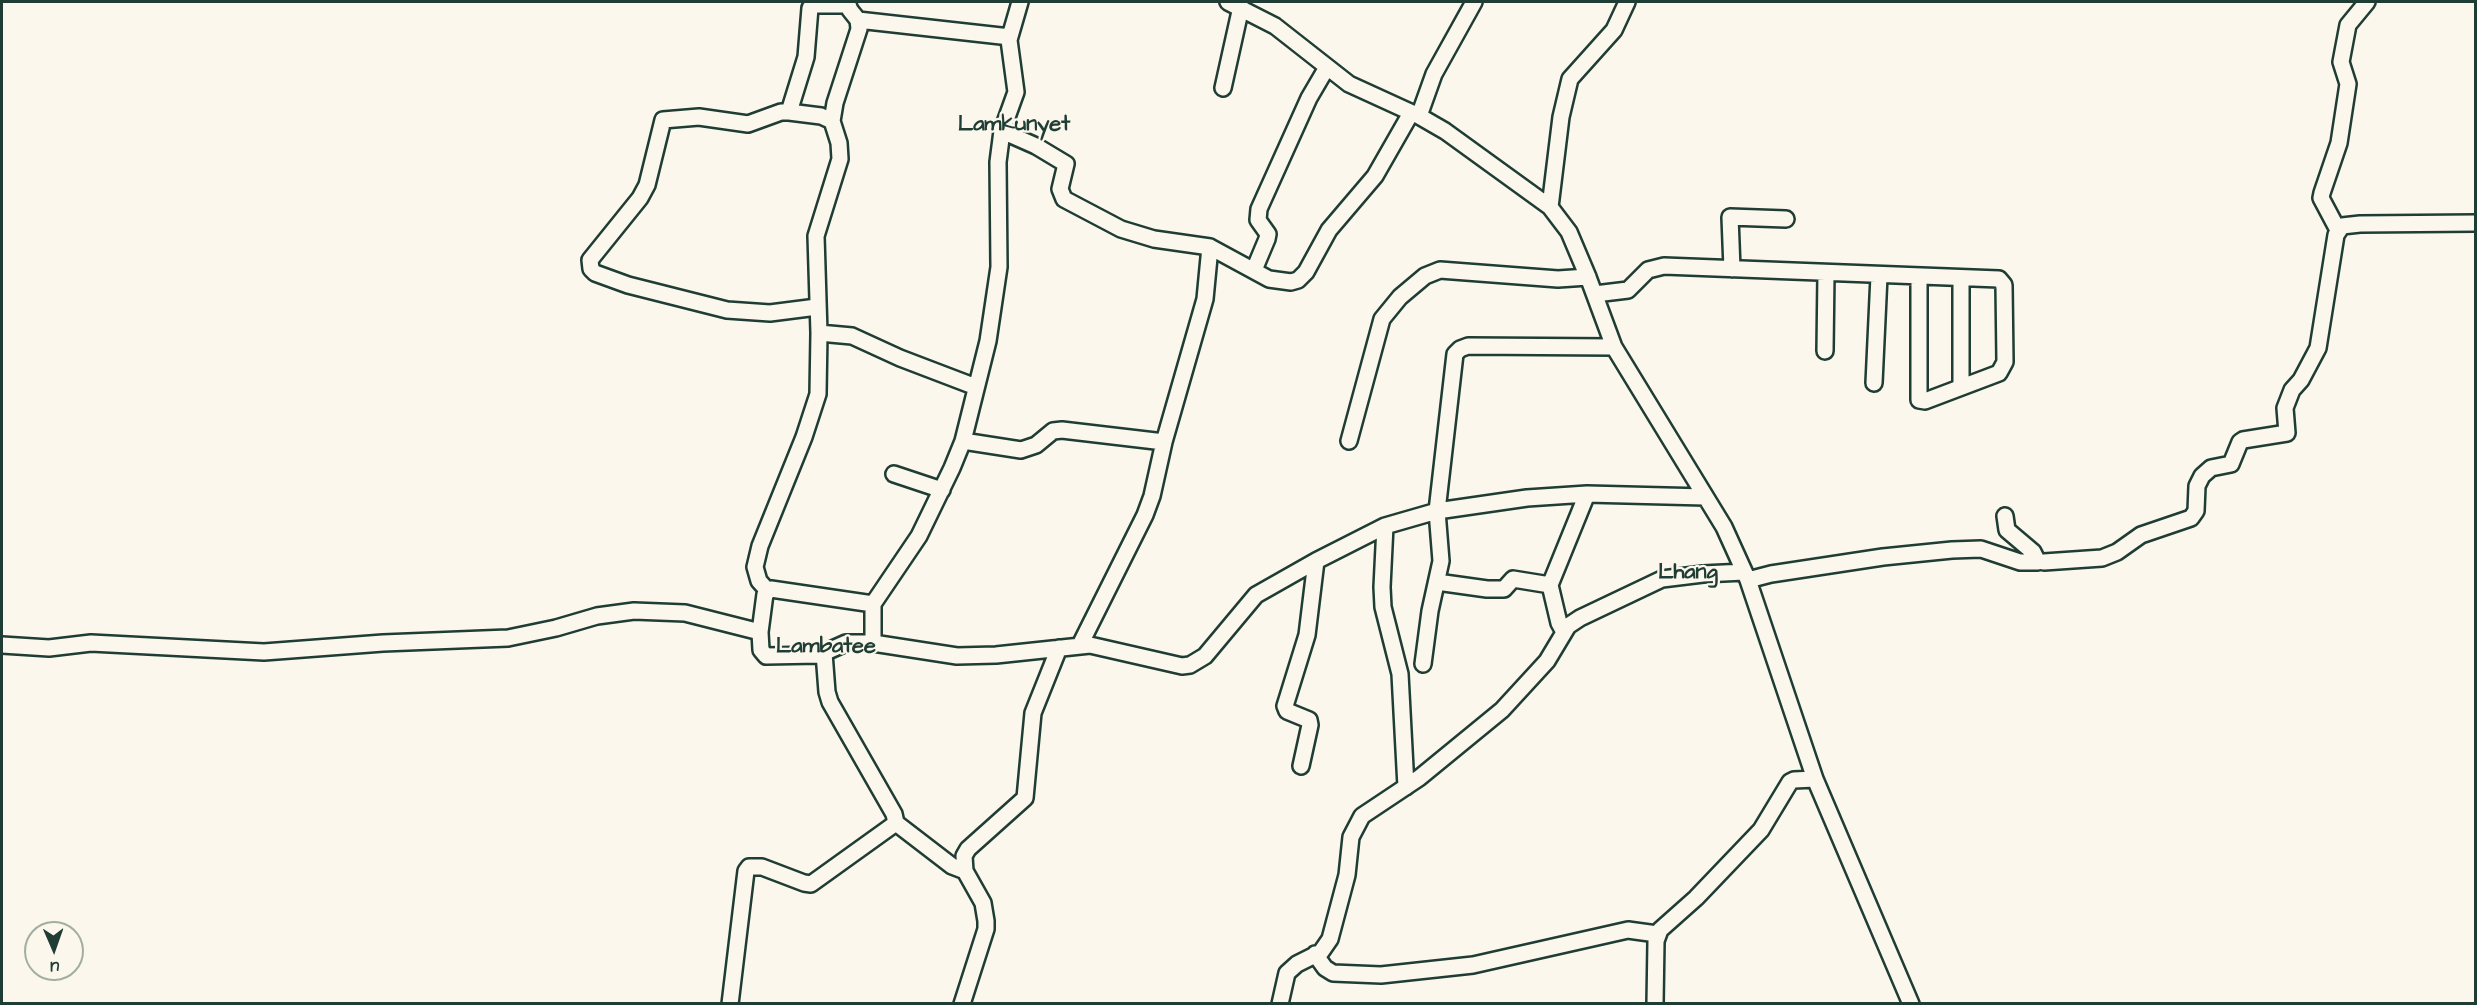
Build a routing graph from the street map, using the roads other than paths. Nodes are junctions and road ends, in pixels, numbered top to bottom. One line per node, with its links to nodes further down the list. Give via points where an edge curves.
1 (1020, 2): 8 (street)
2 (1474, 2): 12 (street)
3 (1627, 2): 15 (street, via 1614,30 1570,80 1560,117)
4 (2367, 2): 18 (street, via 2348,25 2341,62 2348,84 2339,143 2321,198)
5 (848, 3): 7 (street); 11 (street, via 810,8 806,57)
6 (1234, 4): 9 (street, via 1275,26); 10 (street)
7 (858, 20): 8 (street); 13 (street, via 858,38)
8 (1010, 37): 14 (street, via 1016,92)
9 (1326, 69): 12 (street); 21 (street, via 1259,209 1258,220 1268,234)
10 (1223, 88)
11 (789, 112): 13 (street); 28 (street, via 748,124 699,117 663,120 647,185 589,265 595,273 627,285 727,310 770,313)
12 (1415, 115): 15 (street, via 1445,131); 21 (street, via 1375,176 1329,230 1298,280 1269,279)
13 (832, 120): 28 (street, via 840,159 816,236)
14 (1002, 130): 19 (street, via 1066,164 1060,189 1064,200 1121,229 1154,239); 33 (street, via 998,162 999,267)
15 (1550, 207): 24 (street, via 1569,232)
16 (1786, 219): 20 (street, via 1730,217)
17 (2475, 223): 18 (street, via 2360,224)
18 (2338, 230): 46 (street, via 2318,348 2285,408 2287,433 2240,442 2229,466 2211,468 2202,476 2197,486 2196,511 2191,518 2140,535 2102,558)
19 (1210, 247): 21 (street); 37 (street, via 1205,299)
20 (1732, 269): 22 (street); 27 (street, via 1664,266 1648,270 1628,290)
21 (1254, 270)
22 (1826, 273): 23 (street); 31 (street)
23 (1879, 276): 25 (street); 32 (street)
24 (1588, 277): 27 (street); 36 (street, via 1558,279 1440,270 1425,276 1382,319)
25 (1919, 277): 26 (street); 34 (street, via 1919,400)
26 (1961, 278): 34 (street); 34 (street, via 2002,281 2005,362 1999,374)
27 (1595, 294): 30 (street)
28 (817, 307): 29 (street)
29 (819, 333): 33 (street, via 852,336); 50 (street, via 818,394 759,546 755,567 759,581)
30 (1614, 347): 41 (street); 42 (street, via 1468,346 1457,351)
31 (1825, 351)
32 (1874, 383)
33 (976, 387): 35 (street)
34 (1961, 387)
35 (963, 441): 37 (street, via 1021,450 1036,446 1053,431 1062,430); 39 (street)
36 (1349, 441)
37 (1164, 442): 56 (street, via 1149,506)
38 (894, 474): 39 (street)
39 (942, 490): 51 (street, via 919,536)
40 (1587, 494): 41 (street); 42 (street); 49 (street)
41 (1705, 497): 47 (street, via 1724,527)
42 (1437, 511): 44 (street); 48 (street, via 1441,561)
43 (2005, 516): 47 (street, via 2007,530 2033,552 2038,562 2020,562 1981,549 1952,550)
44 (1385, 526): 45 (street); 62 (street, via 1383,607 1400,674)
45 (1316, 561): 56 (street, via 1256,595 1205,656 1190,665 1100,645); 60 (street, via 1307,635 1285,706 1287,711 1310,720)
46 (2044, 562)
47 (1746, 576): 53 (street, via 1702,574 1662,579 1580,618); 61 (street)
48 (1437, 582): 49 (street, via 1487,589 1504,589 1513,579); 59 (street)
49 (1550, 585): 53 (street)
50 (768, 591): 51 (street, via 779,589); 52 (street)
51 (873, 604): 54 (street)
52 (760, 632): 55 (street, via 686,613 634,611 597,615 508,638 264,652 91,643 49,648); 58 (street, via 761,650 766,656)
53 (1564, 632): 62 (street, via 1544,665 1502,710)
54 (873, 643): 57 (street, via 957,656); 58 (street, via 841,644)
55 (2, 645)
56 (1080, 645): 57 (street)
57 (1059, 648): 64 (street, via 1033,713 1025,798 968,849 964,856)
58 (824, 654): 63 (street, via 830,702)
59 (1423, 664)
60 (1301, 766)
61 (1815, 779): 65 (street, via 1790,782 1761,830); 71 (street)
62 (1406, 787): 66 (street, via 1370,810 1354,827 1337,918 1326,946)
63 (896, 823): 64 (street, via 952,866); 67 (street, via 811,884 762,867 746,870)
64 (965, 871): 68 (street, via 983,903 987,921)
65 (1657, 934): 66 (street, via 1628,930 1473,965 1381,975 1333,972); 70 (street)
66 (1315, 954): 69 (street, via 1287,973)
67 (730, 1004)
68 (962, 1004)
69 (1280, 1004)
70 (1654, 1004)
71 (1911, 1004)

